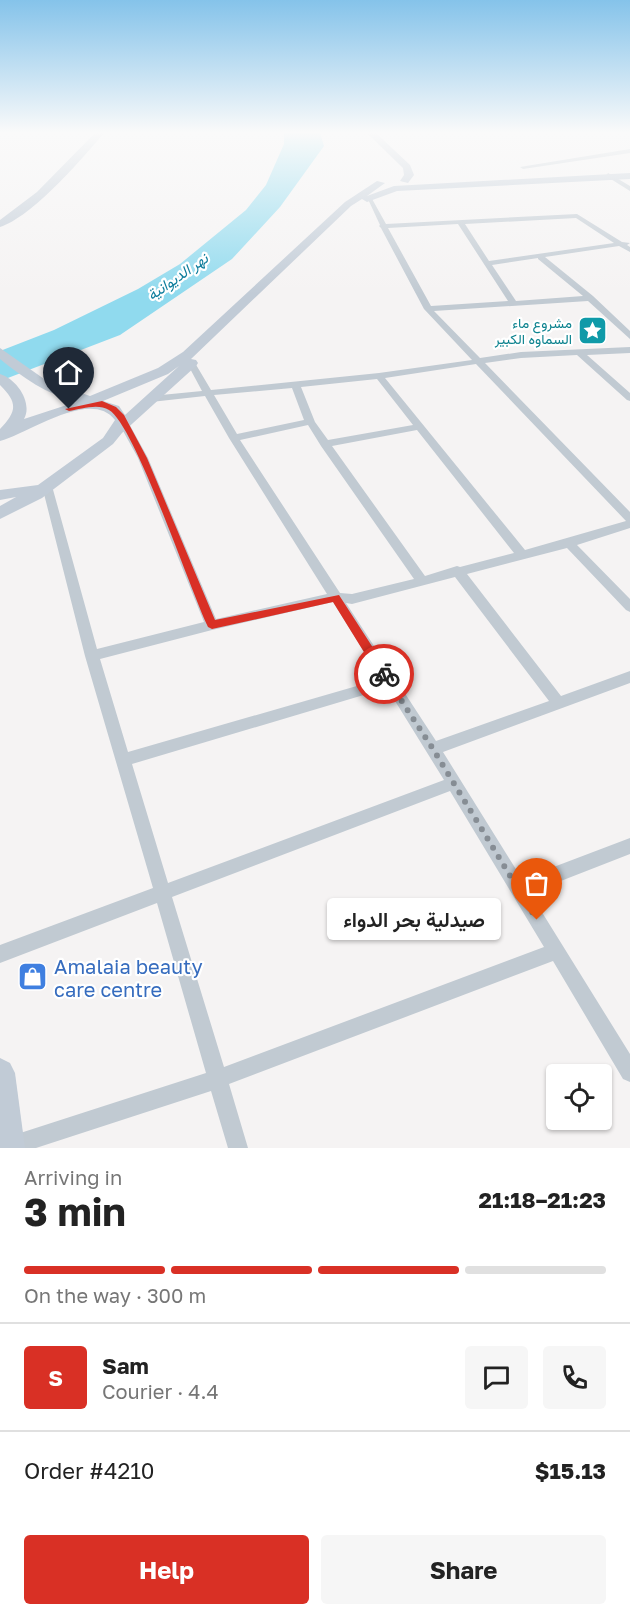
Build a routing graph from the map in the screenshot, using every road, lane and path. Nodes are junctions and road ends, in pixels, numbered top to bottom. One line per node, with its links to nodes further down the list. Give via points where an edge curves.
1 (37, 187): 6 (main road)
2 (46, 187): 8 (main road)
3 (375, 187): 23 (main road, via 348,204 188,355)
4 (397, 187): 5 (main road)
5 (369, 198): 9 (street); 21 (main road, via 343,217)
6 (0, 217)
7 (460, 222): 9 (street); 10 (street, via 578,216); 13 (street)
8 (0, 224)
9 (382, 226): 16 (street)
10 (626, 243): 11 (street); 12 (street)
11 (630, 250)
12 (541, 257): 13 (street); 14 (street)
13 (489, 263): 15 (street)
14 (590, 298): 15 (street); 17 (street)
15 (513, 302): 16 (street)
16 (428, 309): 22 (street)
17 (630, 336)
18 (630, 350): 19 (street)
19 (578, 351): 22 (street); 29 (street)
20 (0, 352): 27 (main road, via 33,380)
21 (191, 363): 28 (street); 30 (main road)
22 (477, 363): 24 (street); 41 (street)
23 (164, 371): 27 (main road, via 105,390); 31 (main road)
24 (380, 376): 26 (street); 34 (street)
25 (6, 383): 35 (main road, via 18,395 21,415)
26 (296, 385): 28 (street); 32 (street)
27 (52, 390): 31 (main road)
28 (209, 395): 30 (street); 36 (street)
29 (630, 398)
30 (151, 399): 33 (main road)
31 (90, 404): 33 (main road, via 117,412); 35 (main road)
32 (309, 422): 36 (street); 37 (street)
33 (121, 425): 38 (main road, via 108,441); 50 (street, via 142,458)
34 (418, 427): 37 (street); 45 (street)
35 (0, 436)
36 (234, 438): 48 (street)
37 (326, 444): 47 (street)
38 (42, 490): 39 (main road); 40 (main road); 43 (main road); 51 (street)
39 (0, 495)
40 (0, 513)
41 (630, 519)
42 (630, 524): 44 (street)
43 (0, 528)
44 (569, 543): 45 (street); 49 (street)
45 (521, 554): 46 (street)
46 (457, 570): 47 (street); 54 (street)
47 (422, 580): 48 (street, via 352,599)
48 (336, 597): 50 (street); 53 (street)
49 (630, 607)
50 (212, 625): 51 (street)
51 (92, 656): 56 (street)
52 (630, 677): 54 (street)
53 (389, 682): 55 (street); 56 (street)
54 (559, 704): 55 (street)
55 (433, 749): 57 (street)
56 (124, 760): 60 (street)
57 (454, 783): 59 (street); 60 (street)
58 (630, 846): 59 (street)
59 (518, 889): 61 (street)
60 (164, 893): 62 (street); 65 (street)
61 (556, 951): 63 (street); 65 (street)
62 (0, 954)
63 (630, 1072)
64 (0, 1073): 66 (main road)
65 (217, 1079): 66 (street); 67 (street)
66 (10, 1147)
67 (238, 1148)

